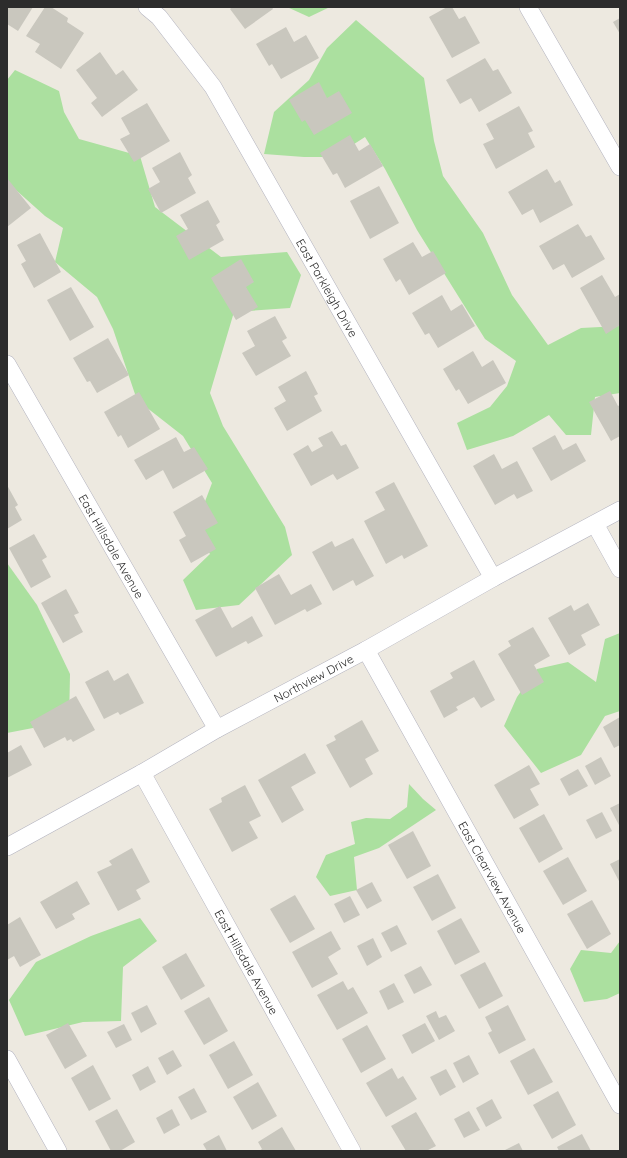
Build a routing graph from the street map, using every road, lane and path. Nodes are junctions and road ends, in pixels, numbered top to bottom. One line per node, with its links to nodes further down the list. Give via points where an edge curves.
1 (147, 7): 8 (street, East Parkleigh Drive, via 159,17 213,87)
2 (528, 7): 3 (street)
3 (620, 167)
4 (7, 364): 10 (street, East Hillsdale Avenue)
5 (620, 510): 6 (street, Northview Drive)
6 (595, 524): 7 (street); 8 (street, Northview Drive)
7 (620, 569)
8 (493, 578): 9 (street, Northview Drive)
9 (366, 650): 10 (street, Northview Drive); 14 (street, East Clearview Avenue)
10 (216, 729): 11 (street, Northview Drive)
11 (142, 773): 12 (street, Northview Drive); 16 (street, East Hillsdale Avenue)
12 (7, 847)
13 (7, 1059): 15 (street)
14 (620, 1105)
15 (58, 1151)
16 (352, 1151)

